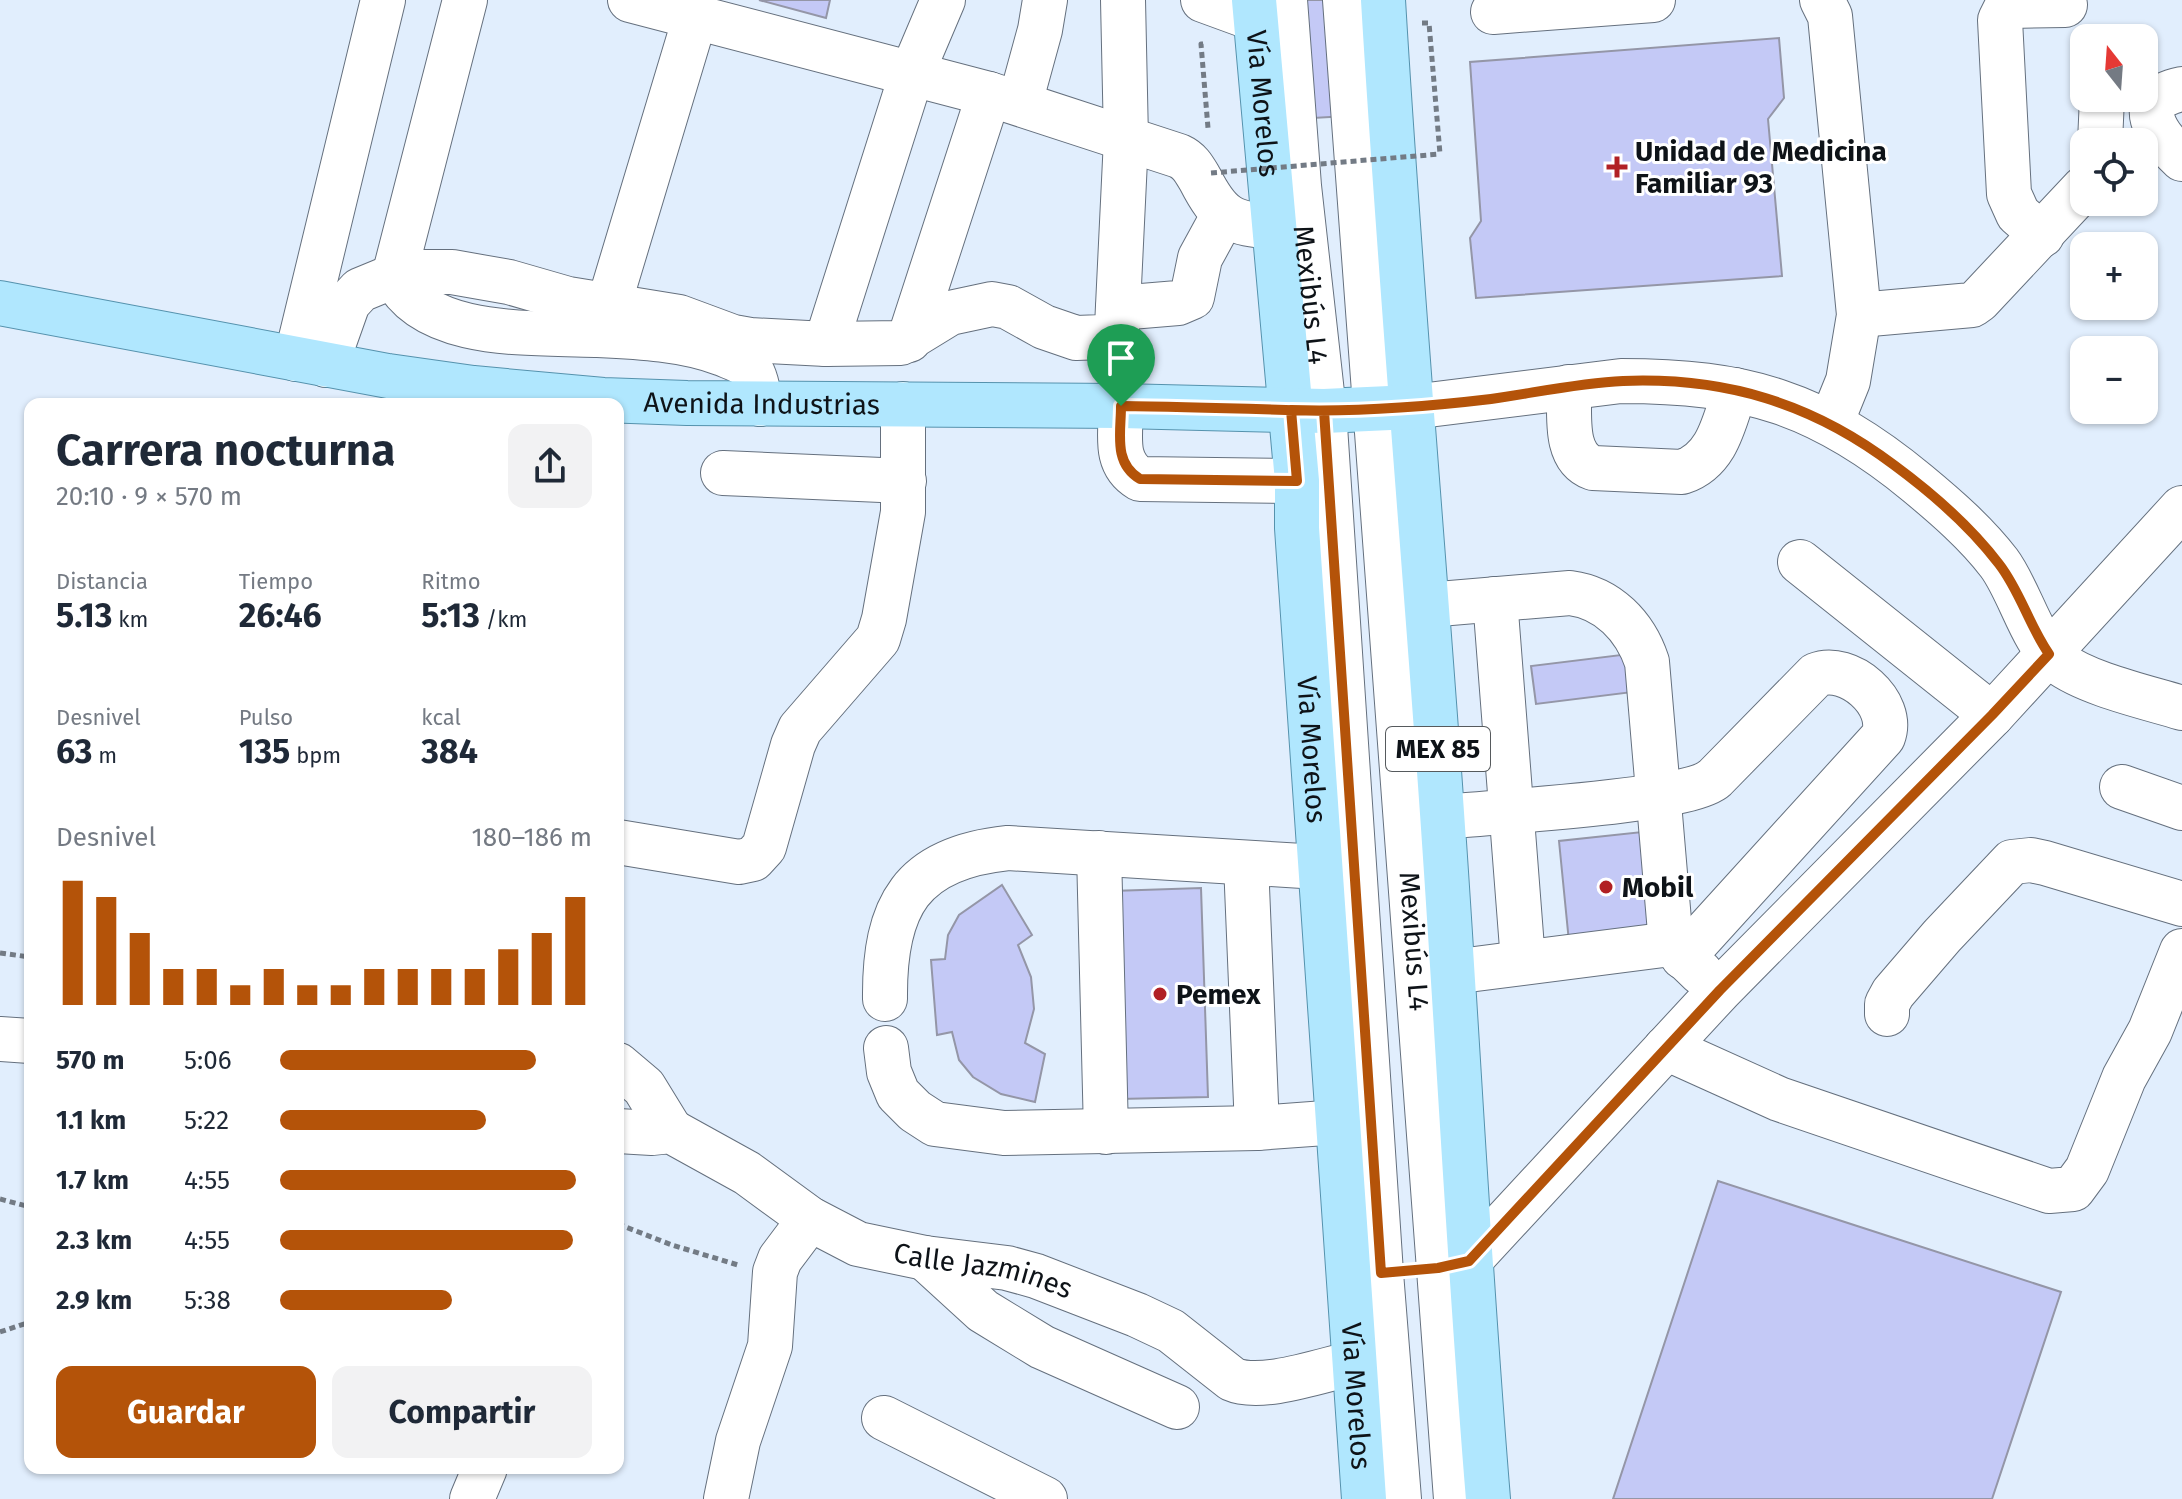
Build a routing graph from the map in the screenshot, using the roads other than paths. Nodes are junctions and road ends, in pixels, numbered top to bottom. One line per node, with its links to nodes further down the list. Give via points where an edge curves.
1 (383, 0): 36 (street)
2 (465, 0): 26 (street)
3 (630, 0): 15 (street)
4 (943, 0): 16 (street)
5 (1045, 0): 18 (street)
6 (1123, 0): 19 (street)
7 (1203, 0): 13 (street)
8 (1345, 0): 44 (street, Mexibús L4)
9 (1383, 0): 44 (main road, MEX 85)
10 (1653, 0): 14 (street)
11 (1822, 0): 30 (street, via 1830,16)
12 (2065, 5): 24 (street, via 2010,6 2000,20 2009,194 2018,214)
13 (1265, 6): 23 (main road, Vía Morelos); 45 (street, Mexibús L4, via 1299,186)
14 (1493, 12)
15 (695, 18): 16 (street); 32 (street)
16 (912, 73): 18 (street); 35 (street)
17 (2182, 89): 20 (street, via 2162,95 2152,121)
18 (1021, 104): 19 (street); 34 (street)
19 (1126, 139): 22 (street, via 1190,162); 29 (street)
20 (2182, 159)
21 (2070, 204): 24 (street)
22 (1224, 214): 23 (street); 29 (street, via 1200,258 1192,297)
23 (1275, 227): 45 (main road, Vía Morelos)
24 (2042, 235): 30 (street, via 1972,305)
25 (468, 274): 26 (street, via 423,271); 27 (street); 31 (street)
26 (394, 276): 31 (street, via 417,304); 36 (street, via 353,296)
27 (534, 290): 32 (street); 33 (street)
28 (0, 303): 36 (main road, Avenida Industrias)
29 (1118, 308): 34 (street, via 1117,327 1103,337 1068,336 992,304 950,313)
30 (1859, 315): 46 (street, via 1848,381)
31 (456, 321): 33 (street)
32 (604, 321): 33 (street); 35 (street, via 679,317 733,337); 41 (street, via 740,361 755,378)
33 (521, 333)
34 (909, 340): 35 (street, via 889,345)
35 (826, 344)
36 (311, 362): 39 (main road, Avenida Industrias, via 473,388)
37 (1569, 387): 38 (street, via 1649,381); 38 (street, via 1572,447 1578,461 1593,468 1682,472 1709,455); 44 (street)
38 (1735, 390): 46 (street, via 1768,397)
39 (581, 398)
40 (624, 401): 41 (main road, Avenida Industrias)
41 (760, 404): 42 (main road, Avenida Industrias)
42 (903, 404): 43 (main road, Avenida Industrias); 48 (street)
43 (1121, 406): 45 (main road, Avenida Industrias); 49 (street, via 1121,460 1140,479)
44 (1394, 408): 45 (main road, Avenida Industrias); 53 (main road, MEX 85); 86 (street, Mexibús L4)
45 (1308, 410): 49 (main road, Vía Morelos); 87 (street, Mexibús L4)
46 (1831, 423): 54 (street, via 1904,472 1982,542 2013,583)
47 (723, 473): 48 (street)
48 (904, 481): 62 (street, via 903,512 878,639 800,729 759,855 739,862)
49 (1297, 481): 65 (main road, Vía Morelos)
50 (2182, 508): 54 (street)
51 (1800, 562): 56 (street)
52 (1495, 599): 53 (street); 58 (street, via 1586,595 1633,631 1647,662); 60 (street)
53 (1427, 605): 61 (main road, MEX 85)
54 (2049, 654): 55 (street, via 2079,674); 56 (street)
55 (2182, 708)
56 (1992, 715): 71 (street)
57 (2122, 787): 59 (street)
58 (1660, 796): 60 (street); 67 (street); 67 (street, via 1710,783 1823,672 1852,679 1883,710 1883,737)
59 (2182, 808)
60 (1509, 810): 61 (street); 69 (street)
61 (1443, 817): 70 (main road, MEX 85)
62 (624, 843)
63 (1099, 853): 64 (street); 72 (street, via 1008,848 943,863 918,882 891,930 884,961); 83 (street)
64 (1246, 863): 65 (street); 80 (street)
65 (1319, 867): 79 (main road, Vía Morelos)
66 (2182, 904): 73 (street, via 2045,863 2012,862 1893,993)
67 (1677, 950): 69 (street); 71 (street)
68 (2182, 951): 77 (street, via 2087,1170 2073,1189 2063,1192 1779,1099)
69 (1523, 961): 70 (street)
70 (1452, 972): 86 (main road, MEX 85)
71 (1720, 990): 77 (street)
72 (885, 999)
73 (1887, 1014)
74 (0, 1039): 75 (street)
75 (24, 1041)
76 (886, 1048): 83 (street, via 898,1094 935,1124 1004,1133)
77 (1666, 1048): 86 (street)
78 (624, 1070): 82 (street, via 644,1087)
79 (1339, 1122): 80 (street); 87 (main road, Vía Morelos)
80 (1257, 1128): 83 (street)
81 (624, 1131): 82 (street)
82 (671, 1131): 84 (street, Calle Jazmines, via 747,1173)
83 (1106, 1132)
84 (810, 1219): 85 (street, Calle Jazmines, via 858,1244); 94 (street, via 775,1272 770,1346)
85 (925, 1258): 88 (street, Calle Jazmines, via 1007,1268); 90 (street, via 983,1311)
86 (1454, 1264): 87 (street); 99 (street, Mexibús L4); 100 (main road, MEX 85)
87 (1365, 1274): 89 (main road, Vía Morelos); 98 (street, Mexibús L4)
88 (1110, 1304): 89 (street, Calle Jazmines, via 1171,1331 1241,1383); 90 (street)
89 (1354, 1363): 97 (main road, Vía Morelos)
90 (1086, 1368): 91 (street)
91 (1177, 1407)
92 (884, 1418): 96 (street)
93 (482, 1474): 95 (street)
94 (723, 1497)
95 (472, 1499)
96 (1045, 1499)
97 (1364, 1499)
98 (1399, 1499)
99 (1456, 1499)
100 (1488, 1499)

